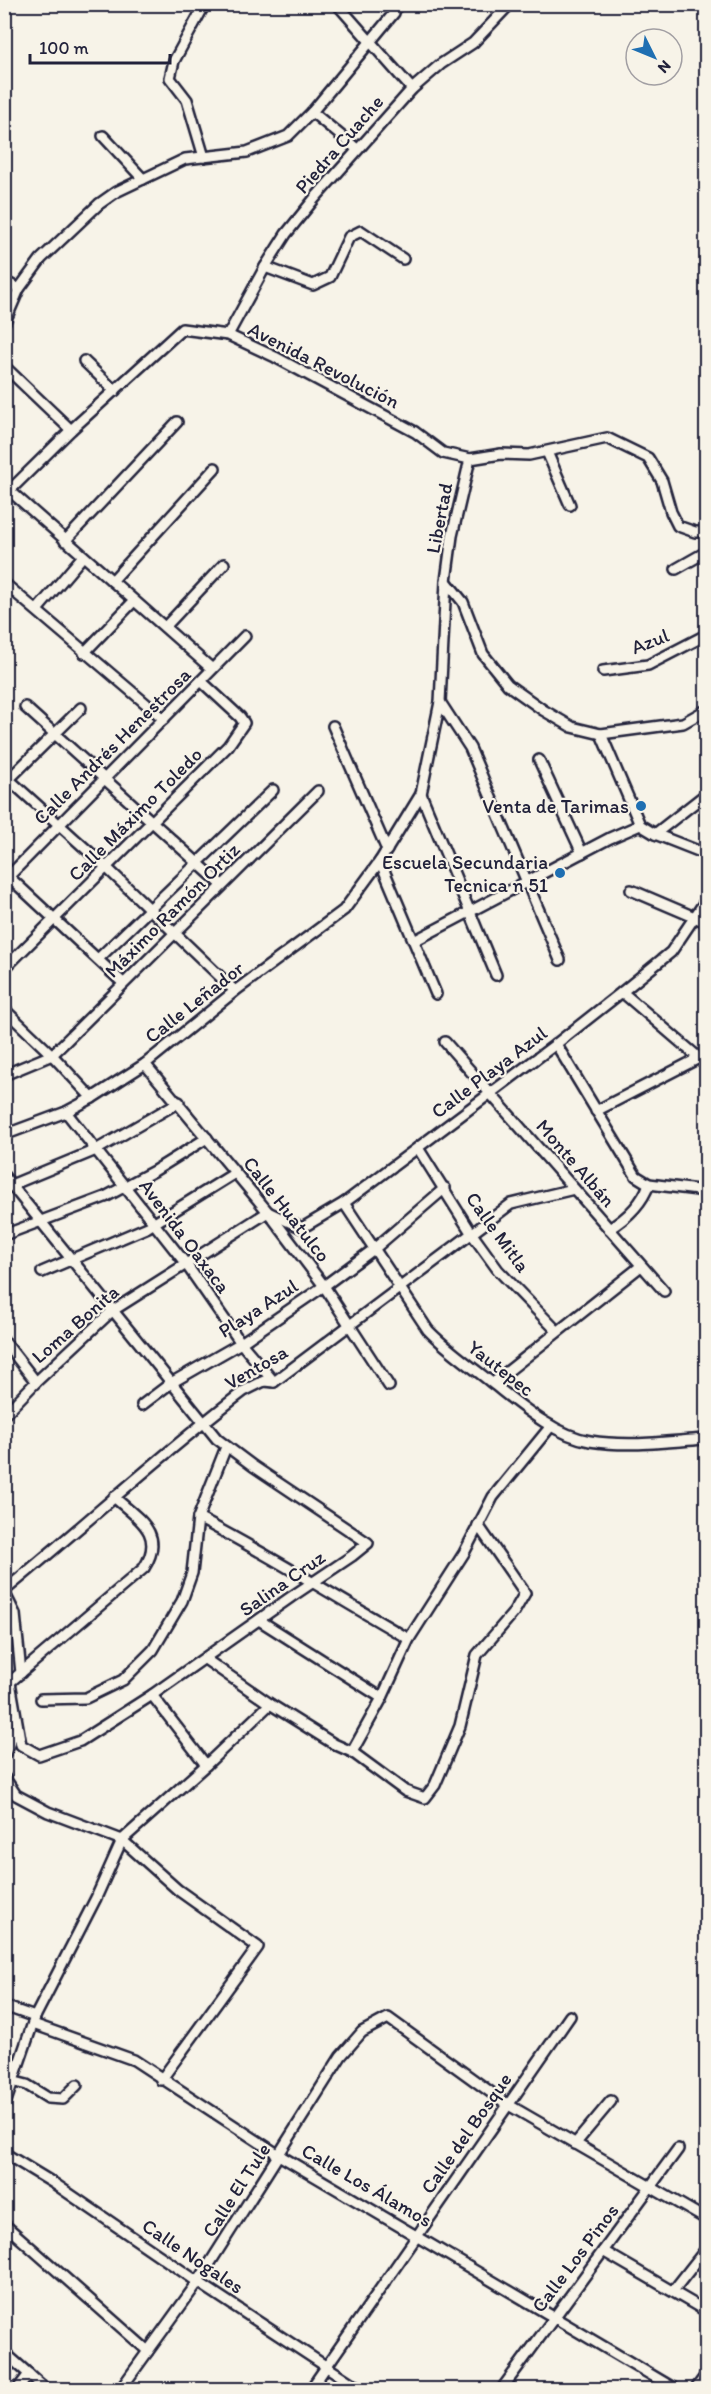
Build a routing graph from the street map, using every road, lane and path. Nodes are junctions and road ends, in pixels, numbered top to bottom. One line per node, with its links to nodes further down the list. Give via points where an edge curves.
1 (205, 4): 10 (street, via 174,61 170,78 187,100)
2 (338, 4): 5 (street)
3 (396, 4): 5 (street, via 394,14)
4 (510, 4): 6 (street, Piedra Cuache, via 473,43)
5 (369, 42): 6 (street); 7 (street)
6 (412, 89): 9 (street, Piedra Cuache)
7 (312, 112): 9 (street); 10 (street, via 288,136 267,146)
8 (103, 136): 11 (street)
9 (357, 149): 13 (street, Piedra Cuache, via 286,234)
10 (204, 157): 11 (street, via 185,159)
11 (143, 179): 15 (street, via 99,204 40,258)
12 (403, 259): 13 (street, via 361,231 350,237 330,277 313,285)
13 (265, 267): 17 (street, Piedra Cuache)
14 (4, 281): 15 (street)
15 (20, 289): 16 (street)
16 (4, 324)
17 (228, 335): 20 (street, Avenida Revolución, via 182,329); 24 (street, Avenida Revolución, via 415,432 443,453)
18 (84, 361): 20 (street)
19 (4, 366): 22 (street)
20 (115, 391): 22 (street, Avenida Revolución)
21 (177, 422): 29 (street)
22 (71, 430): 26 (street, Avenida Revolución)
23 (547, 452): 24 (street, Libertad); 27 (street); 28 (street, Libertad, via 607,438 648,458 662,481 678,526)
24 (470, 459): 35 (street, Libertad)
25 (216, 468): 34 (street)
26 (7, 493): 29 (street)
27 (570, 505)
28 (706, 532)
29 (65, 541): 31 (street)
30 (706, 552): 33 (street)
31 (83, 556): 34 (street); 38 (street)
32 (224, 564): 39 (street)
33 (676, 569)
34 (112, 581): 37 (street)
35 (446, 581): 46 (street, Libertad); 53 (street, via 463,602 483,654 508,684 572,727)
36 (4, 583): 38 (street)
37 (134, 601): 39 (street); 42 (street)
38 (37, 610): 42 (street)
39 (165, 627): 43 (street)
40 (706, 635): 44 (street, Azul, via 648,665)
41 (245, 636): 43 (street, Calle Andrés Henestrosa)
42 (84, 653): 50 (street)
43 (212, 669): 45 (street, Calle Andrés Henestrosa)
44 (603, 672)
45 (201, 681): 50 (street, Calle Andrés Henestrosa); 61 (street, Calle Máximo Toledo, via 244,723 228,746)
46 (440, 702): 59 (street, Libertad); 72 (street, via 470,748)
47 (25, 707): 52 (street)
48 (81, 708): 52 (street)
49 (706, 710): 53 (street, via 683,723)
50 (164, 719): 55 (street, Calle Andrés Henestrosa)
51 (333, 726): 65 (street)
52 (57, 733): 55 (street); 56 (street)
53 (601, 734): 63 (street)
54 (539, 760): 66 (street)
55 (104, 778): 61 (street); 62 (street, Calle Andrés Henestrosa)
56 (6, 780): 62 (street)
57 (273, 790): 68 (street)
58 (318, 791): 73 (street, Máximo Ramón Ortiz)
59 (421, 794): 65 (street, Libertad); 77 (street)
60 (706, 794): 64 (street)
61 (153, 822): 68 (street); 70 (street, Calle Máximo Toledo)
62 (59, 825): 70 (street); 71 (street, Calle Andrés Henestrosa)
63 (640, 825): 64 (street); 66 (street)
64 (656, 834): 67 (street)
65 (387, 850): 69 (street, Libertad)
66 (582, 853): 72 (street)
67 (706, 854)
68 (197, 861): 73 (street); 76 (street)
69 (380, 861): 82 (street); 88 (street, Calle Leñador, via 344,910)
70 (107, 868): 76 (street); 79 (street, Calle Máximo Toledo)
71 (7, 879): 79 (street)
72 (526, 883): 77 (street); 84 (street)
73 (222, 885): 81 (street, Máximo Ramón Ortiz)
74 (631, 890): 78 (street)
75 (706, 900): 78 (street, Calle Playa Azul)
76 (149, 909): 81 (street); 83 (street)
77 (470, 913): 82 (street); 86 (street)
78 (695, 917): 80 (street); 89 (street, Calle Playa Azul, via 671,952)
79 (55, 919): 83 (street); 85 (street, Calle Máximo Toledo)
80 (706, 922)
81 (175, 933): 87 (street, Máximo Ramón Ortiz); 88 (street)
82 (414, 941): 90 (street)
83 (98, 959): 87 (street)
84 (560, 960)
85 (4, 969)
86 (496, 975)
87 (123, 983): 94 (street, Máximo Ramón Ortiz)
88 (236, 991): 96 (street, Calle Leñador)
89 (622, 992): 93 (street, Calle Playa Azul); 95 (street)
90 (436, 994)
91 (4, 1009): 94 (street)
92 (445, 1042): 98 (street, Monte Albán)
93 (556, 1044): 98 (street, Calle Playa Azul); 101 (street)
94 (52, 1055): 97 (street); 99 (street)
95 (703, 1061): 101 (street)
96 (145, 1064): 99 (street, Calle Leñador); 100 (street, Calle Huatulco)
97 (4, 1075)
98 (492, 1093): 105 (street, Calle Playa Azul); 113 (street, Monte Albán)
99 (92, 1098): 102 (street, Calle Leñador)
100 (178, 1102): 104 (street, Calle Huatulco); 106 (street)
101 (596, 1111): 109 (street, via 636,1176)
102 (66, 1112): 103 (street, Calle Leñador); 106 (street, Avenida Oaxaca)
103 (4, 1135)
104 (207, 1138): 107 (street, Calle Huatulco); 110 (street)
105 (418, 1148): 112 (street, Calle Mitla); 115 (street, Calle Playa Azul)
106 (96, 1150): 110 (street, Avenida Oaxaca); 111 (street)
107 (235, 1173): 116 (street, Calle Huatulco); 118 (street)
108 (4, 1176): 111 (street)
109 (649, 1184): 114 (street); 119 (street, via 643,1200)
110 (125, 1186): 117 (street); 118 (street, Avenida Oaxaca)
111 (8, 1187): 117 (street)
112 (445, 1188): 120 (street, Calle Mitla); 122 (street, Playa Azul)
113 (574, 1189): 119 (street, Monte Albán); 120 (street, Ventosa, via 511,1204)
114 (706, 1191)
115 (344, 1203): 116 (street, Calle Playa Azul, via 302,1228); 122 (street, Yautepec)
116 (268, 1212): 124 (street, Loma Bonita); 127 (street, Calle Huatulco)
117 (40, 1221): 121 (street); 123 (street)
118 (154, 1223): 123 (street); 124 (street, Avenida Oaxaca)
119 (609, 1229): 125 (street, Monte Albán)
120 (472, 1234): 128 (street, Ventosa); 132 (street, Calle Mitla, via 498,1270)
121 (4, 1235)
122 (374, 1249): 127 (street, Playa Azul); 128 (street, Yautepec)
123 (71, 1259): 126 (street); 130 (street)
124 (186, 1264): 130 (street, Loma Bonita); 134 (street, Avenida Oaxaca)
125 (641, 1266): 129 (street, Monte Albán); 132 (street)
126 (42, 1272)
127 (324, 1286): 131 (street, Calle Huatulco); 134 (street, Playa Azul)
128 (400, 1287): 131 (street, Ventosa); 138 (street, Yautepec, via 441,1345)
129 (664, 1291)
130 (112, 1311): 135 (street, Loma Bonita); 137 (street)
131 (351, 1326): 136 (street, Ventosa); 139 (street, Calle Huatulco)
132 (557, 1331): 138 (street)
133 (4, 1341): 135 (street)
134 (241, 1343): 136 (street, Avenida Oaxaca); 137 (street, Playa Azul)
135 (36, 1382): 141 (street, Loma Bonita)
136 (274, 1382): 142 (street, Ventosa, via 254,1384)
137 (171, 1383): 140 (street, Playa Azul); 142 (street, Salina Cruz)
138 (493, 1383): 143 (street, Yautepec)
139 (389, 1386)
140 (142, 1405)
141 (4, 1415)
142 (204, 1423): 145 (street, Salina Cruz); 146 (street, Ventosa)
143 (551, 1426): 144 (street, Yautepec, via 588,1441); 148 (street, via 493,1497)
144 (706, 1441)
145 (226, 1447): 147 (street); 149 (street, Salina Cruz, via 368,1543)
146 (114, 1497): 150 (street, Ventosa); 154 (street, via 151,1534 154,1543 150,1559)
147 (198, 1518): 149 (street); 158 (street, via 192,1573 182,1601 153,1650 123,1680 86,1698)
148 (478, 1525): 152 (street); 161 (street, via 525,1593 477,1655 459,1726 435,1785 425,1798 405,1791)
149 (312, 1584): 151 (street, Salina Cruz); 152 (street)
150 (4, 1591): 154 (street, via 15,1614)
151 (259, 1620): 153 (street, Salina Cruz); 157 (street)
152 (409, 1639): 157 (street)
153 (205, 1659): 156 (street, Salina Cruz); 159 (street)
154 (21, 1673): 155 (street)
155 (7, 1680): 160 (street)
156 (152, 1695): 160 (street, Salina Cruz, via 80,1741 39,1755 21,1745); 163 (street)
157 (382, 1698): 161 (street)
158 (41, 1699)
159 (270, 1704): 161 (street); 163 (street)
160 (17, 1725): 162 (street)
161 (352, 1752)
162 (4, 1756)
163 (206, 1766): 165 (street)
164 (4, 1777): 165 (street, via 24,1800)
165 (122, 1840): 168 (street); 170 (street, via 178,1890 258,1947)
166 (4, 2006): 168 (street, Calle Los Álamos)
167 (570, 2016): 173 (street, Calle del Bosque)
168 (34, 2021): 169 (street); 170 (street, Calle Los Álamos, via 134,2060)
169 (9, 2080): 171 (street, via 27,2085 48,2098 63,2099); 174 (street)
170 (162, 2080): 178 (street, Calle Los Álamos)
171 (77, 2085)
172 (611, 2101): 175 (street)
173 (507, 2104): 175 (street); 178 (street, Calle El Tule, via 388,2018 362,2032 341,2056); 182 (street, Calle del Bosque)
174 (4, 2107)
175 (574, 2144): 179 (street)
176 (678, 2149): 179 (street, Calle Los Pinos)
177 (4, 2153): 185 (street, Calle Nogales)
178 (279, 2155): 182 (street, Calle Los Álamos); 185 (street, Calle El Tule)
179 (650, 2187): 180 (street); 184 (street, Calle Los Pinos)
180 (706, 2219)
181 (4, 2224): 189 (street)
182 (418, 2236): 188 (street, Calle Los Álamos); 191 (street, Calle del Bosque)
183 (706, 2248): 186 (street)
184 (603, 2252): 186 (street); 188 (street, Calle Los Pinos)
185 (198, 2282): 189 (street, Calle El Tule); 191 (street, Calle Nogales)
186 (673, 2291): 187 (street)
187 (706, 2311)
188 (552, 2318): 194 (street, Calle Los Pinos); 200 (street, Calle Los Álamos)
189 (148, 2351): 197 (street, Calle El Tule)
190 (4, 2352): 192 (street)
191 (327, 2366): 198 (street, Calle del Bosque); 199 (street, Calle Nogales)
192 (29, 2374): 195 (street); 196 (street)
193 (706, 2375): 201 (street)
194 (503, 2389)
195 (17, 2390)
196 (47, 2390)
197 (120, 2390)
198 (310, 2390)
199 (362, 2390)
200 (677, 2390)
201 (695, 2390)

